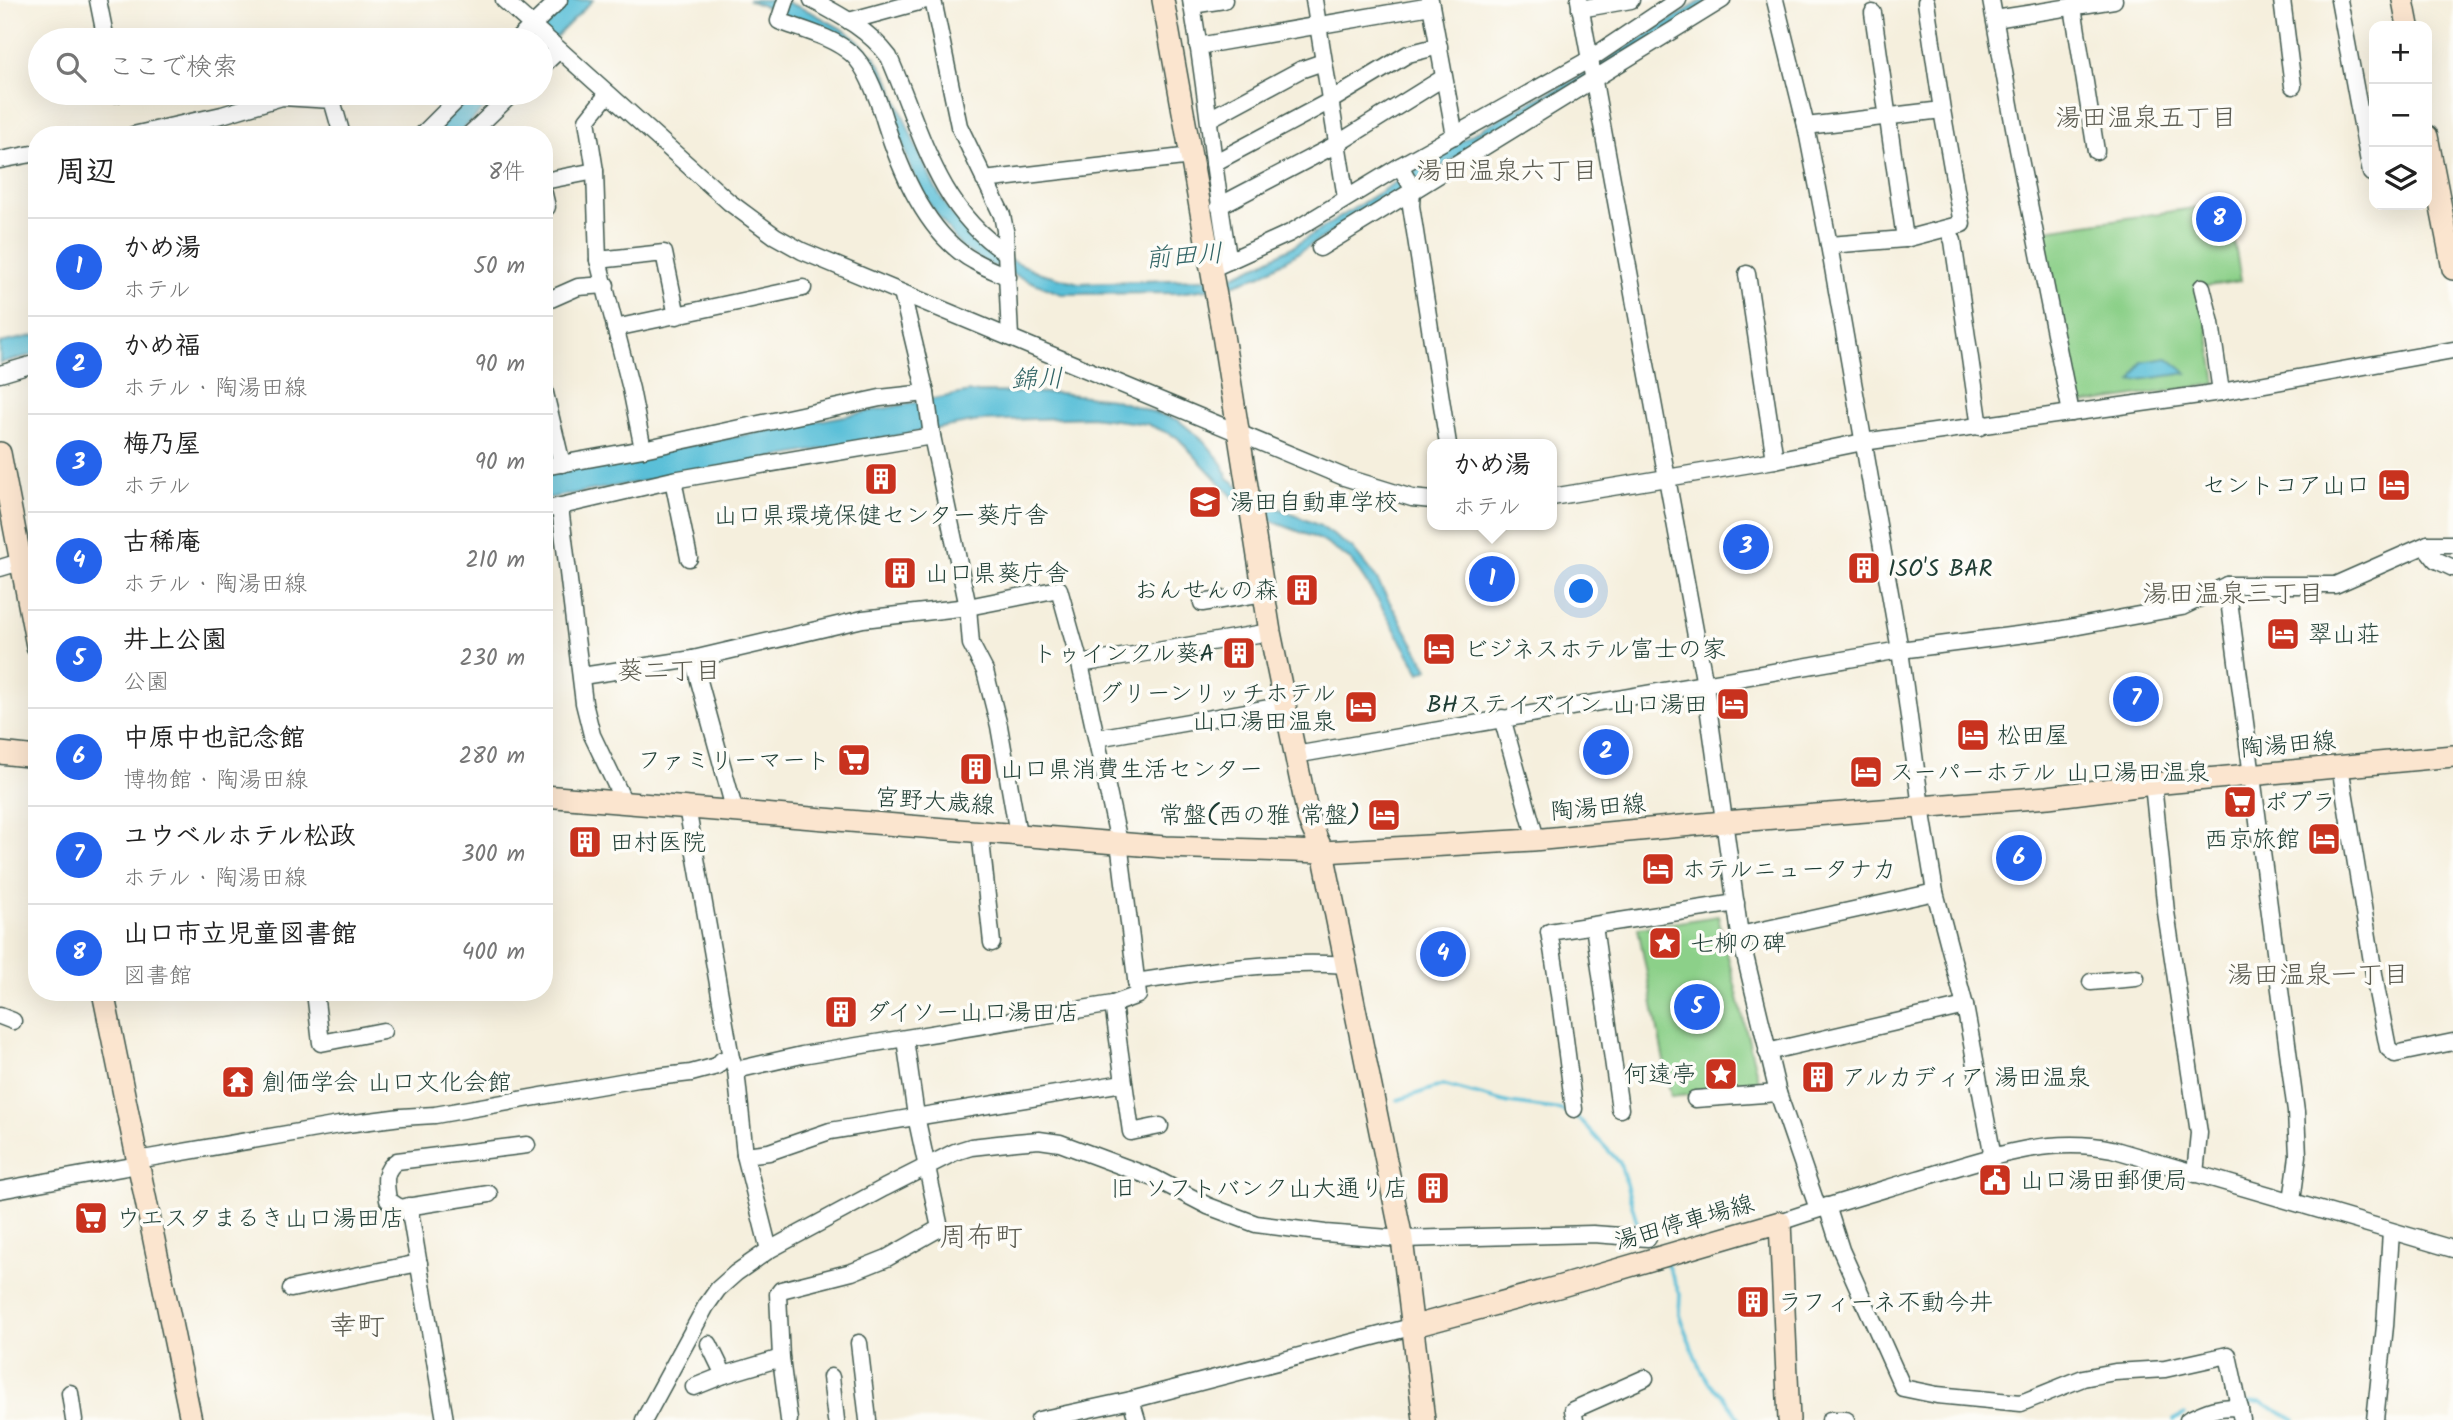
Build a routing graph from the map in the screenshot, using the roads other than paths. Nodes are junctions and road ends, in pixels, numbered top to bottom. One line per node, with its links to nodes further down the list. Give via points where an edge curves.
1 (98, 0): 31 (street)
2 (504, 0): 29 (street)
3 (559, 0): 29 (street)
4 (786, 0): 83 (street, via 779,21 840,45 858,61 920,204 972,261)
5 (812, 0): 27 (street)
6 (926, 0): 27 (street)
7 (933, 0): 70 (street, via 958,126)
8 (1163, 0): 63 (main road)
9 (1224, 0): 20 (street)
10 (1314, 0): 30 (street)
11 (1631, 0): 23 (street)
12 (1678, 0): 39 (street)
13 (1722, 0): 42 (street)
14 (1775, 0): 57 (street)
15 (1991, 0): 26 (street)
16 (2113, 0): 24 (street)
17 (2282, 0): 43 (street)
18 (2340, 0): 65 (street)
19 (2403, 0): 28 (main road)
20 (1191, 2): 35 (street)
21 (1926, 2): 50 (street)
22 (1430, 3): 30 (street); 36 (street)
23 (1580, 4): 39 (street)
24 (2073, 6): 26 (street); 61 (street)
25 (1873, 13): 51 (street)
26 (1995, 19): 97 (street)
27 (849, 21): 78 (street, via 878,42 889,57 944,189 988,241)
28 (2407, 21)
29 (532, 25): 32 (street); 33 (street)
30 (1317, 26): 35 (street); 40 (street)
31 (104, 28)
32 (529, 28)
33 (535, 28)
34 (553, 44): 37 (street)
35 (1198, 46): 52 (street)
36 (1439, 46): 41 (street); 45 (street, via 1408,54)
37 (559, 50): 38 (street); 44 (street)
38 (553, 56)
39 (1590, 61): 42 (street); 58 (street)
40 (1324, 62): 45 (street); 52 (street)
41 (1443, 78): 58 (street); 59 (street)
42 (1594, 80): 71 (street); 109 (street)
43 (2293, 86)
44 (607, 94): 68 (street, via 587,120); 87 (street, via 766,230 802,251)
45 (1331, 101): 59 (street); 66 (street)
46 (255, 105): 53 (street)
47 (333, 105): 54 (street)
48 (452, 105): 55 (street)
49 (500, 105): 56 (street)
50 (1942, 110): 51 (street); 74 (street, via 1962,224)
51 (1886, 115): 57 (street); 75 (street)
52 (1209, 119): 66 (street)
53 (173, 126)
54 (339, 126)
55 (431, 126)
56 (478, 126)
57 (1806, 126): 76 (street)
58 (1455, 135): 67 (street)
59 (1337, 144): 72 (street); 73 (street)
60 (2429, 147): 81 (main road)
61 (2096, 151)
62 (28, 155): 64 (street)
63 (1192, 156): 70 (street); 80 (main road)
64 (0, 160)
65 (2369, 162)
66 (1214, 163): 73 (street)
67 (1399, 166): 71 (street); 72 (street)
68 (596, 171): 69 (street); 79 (street)
69 (553, 179)
70 (984, 180): 78 (street, via 1002,215)
71 (1411, 190): 77 (street); 102 (street)
72 (1346, 198): 80 (street, via 1290,233)
73 (1219, 206): 80 (street)
74 (1948, 229): 75 (street); 99 (street)
75 (1905, 239): 76 (street)
76 (1829, 245): 103 (street)
77 (1320, 248)
78 (1005, 252): 83 (street)
79 (598, 260): 84 (street); 89 (street, via 664,253)
80 (1217, 267): 100 (main road, via 1215,292)
81 (2453, 268)
82 (1747, 274): 106 (street)
83 (1008, 277): 91 (street)
84 (606, 285): 88 (street, via 578,287); 90 (street)
85 (2202, 287): 95 (street)
86 (803, 288): 89 (street)
87 (902, 293): 91 (street); 96 (street)
88 (553, 298)
89 (677, 316): 90 (street)
90 (615, 328): 104 (street)
91 (1010, 337): 100 (street)
92 (2453, 351): 95 (street)
93 (28, 366): 94 (street)
94 (0, 374)
95 (2221, 392): 97 (street)
96 (926, 393): 101 (street); 104 (street, via 880,398)
97 (2071, 413): 99 (street)
98 (553, 426): 107 (street)
99 (1980, 428): 103 (street)
100 (1239, 435): 112 (street, via 1379,489); 122 (main road)
101 (932, 436): 110 (street); 124 (street)
102 (1447, 439)
103 (1863, 442): 106 (street); 126 (street)
104 (643, 449): 107 (street)
105 (0, 453): 118 (main road)
106 (1775, 460): 109 (street)
107 (562, 464): 108 (street)
108 (553, 466)
109 (1668, 478): 111 (street); 130 (street)
110 (673, 480): 113 (street); 117 (street)
111 (1557, 496)
112 (1427, 499)
113 (553, 509)
114 (553, 515): 129 (street)
115 (2428, 544): 116 (street); 119 (street, via 2437,560); 120 (street, via 2334,585)
116 (2453, 544)
117 (689, 558)
118 (20, 564): 121 (main road)
119 (2453, 568)
120 (2227, 585): 126 (street, via 2182,607 2057,630); 139 (street)
121 (28, 589)
122 (1264, 593): 123 (street); 125 (main road)
123 (1202, 603)
124 (968, 607): 127 (street, via 863,619); 128 (street, via 1059,589); 148 (street, via 971,644 985,671 999,726)
125 (1270, 632): 128 (street); 131 (main road)
126 (1900, 650): 130 (street); 144 (street)
127 (693, 659): 129 (street); 145 (street)
128 (1080, 664): 133 (street)
129 (582, 676): 142 (street, via 592,735)
130 (1705, 685): 132 (street); 146 (street)
131 (1286, 705): 133 (street); 135 (main road)
132 (1503, 718): 135 (street); 149 (street)
133 (1097, 738): 150 (street)
134 (0, 753): 136 (main road)
135 (1296, 755): 151 (main road, via 1309,821)
136 (28, 756)
137 (2453, 756): 138 (main road, 陶湯田線)
138 (2340, 766): 139 (main road, 陶湯田線); 167 (street, via 2388,1048 2395,1054)
139 (2252, 774): 140 (main road, 陶湯田線); 185 (street, via 2296,1112 2298,1156)
140 (2153, 784): 144 (main road, 陶湯田線); 182 (street, via 2166,912 2199,1133)
141 (553, 797): 142 (main road, 宮野大歳線)
142 (624, 802): 143 (main road, 宮野大歳線)
143 (687, 807): 145 (main road, 宮野大歳線); 169 (street)
144 (1921, 807): 146 (main road, 陶湯田線); 152 (street)
145 (735, 812): 147 (main road, 宮野大歳線)
146 (1724, 822): 149 (main road, 陶湯田線); 153 (street)
147 (980, 831): 148 (main road, 宮野大歳線); 156 (street)
148 (1018, 834): 150 (main road, 宮野大歳線)
149 (1535, 839): 151 (main road, 陶湯田線)
150 (1119, 842): 151 (main road, 宮野大歳線); 159 (street)
151 (1322, 852): 157 (main road)
152 (1936, 892): 155 (street); 164 (street)
153 (1735, 903): 154 (street); 155 (street)
154 (1594, 926): 173 (street, via 1549,932); 174 (street)
155 (1740, 935): 168 (street)
156 (992, 943)
157 (1347, 965): 159 (street, via 1310,962 1232,968); 190 (main road)
158 (2136, 978): 160 (street)
159 (1136, 982): 163 (street, via 1138,995)
160 (2091, 982)
161 (105, 1001): 180 (main road)
162 (316, 1001): 165 (street, via 321,1043)
163 (1113, 1004): 166 (street); 170 (street)
164 (1965, 1006): 168 (street); 179 (street)
165 (383, 1031)
166 (905, 1039): 169 (street); 175 (street)
167 (2453, 1042)
168 (1767, 1052): 171 (street)
169 (734, 1064): 178 (street); 180 (street, via 722,1060 691,1073 435,1115 339,1125)
170 (1123, 1083): 175 (street); 176 (street, via 1131,1132)
171 (1778, 1093): 172 (street); 187 (street)
172 (1695, 1098)
173 (1574, 1109)
174 (1620, 1109)
175 (916, 1116): 178 (street, via 830,1131); 181 (street)
176 (1160, 1126)
177 (527, 1145): 186 (street, via 397,1161 385,1176 388,1200 400,1208)
178 (746, 1155): 192 (street)
179 (1993, 1157): 182 (street, via 2039,1146 2087,1144); 187 (street)
180 (138, 1163): 183 (street); 208 (main road)
181 (926, 1167): 190 (street, via 971,1147 1039,1140 1059,1143 1154,1178 1256,1224); 192 (street); 199 (street, via 940,1228 852,1272 781,1290)
182 (2195, 1174): 185 (street)
183 (0, 1190)
184 (489, 1194): 186 (street)
185 (2292, 1201): 189 (street)
186 (409, 1206): 194 (street)
187 (1823, 1207): 188 (street); 206 (street, via 1903,1388 2021,1403 2083,1378 2228,1356)
188 (1780, 1222): 193 (main road, 湯田停車場線); 218 (main road, 湯田停車場線)
189 (2392, 1232): 191 (street); 222 (street)
190 (1402, 1239): 193 (street, via 1593,1234); 196 (main road)
191 (2453, 1249)
192 (769, 1250): 210 (street, via 718,1289)
193 (1655, 1250): 196 (main road, 湯田停車場線, via 1558,1287)
194 (419, 1263): 195 (street); 209 (street)
195 (291, 1289)
196 (1411, 1326): 205 (street); 216 (main road)
197 (859, 1343): 213 (street)
198 (709, 1344): 200 (street)
199 (781, 1357): 200 (street); 211 (street)
200 (724, 1375): 203 (street)
201 (831, 1377): 212 (street)
202 (1645, 1378): 217 (street, via 1573,1410)
203 (694, 1387)
204 (70, 1393): 207 (street)
205 (1131, 1400): 214 (street); 215 (street)
206 (2241, 1414): 221 (street, via 2230,1407 2208,1409)
207 (74, 1420)
208 (191, 1420)
209 (445, 1420)
210 (644, 1420)
211 (789, 1420)
212 (836, 1420)
213 (868, 1420)
214 (1039, 1420)
215 (1136, 1420)
216 (1424, 1420)
217 (1575, 1420)
218 (1789, 1420)
219 (1830, 1420): 220 (street)
220 (1846, 1420)
221 (2188, 1420)
222 (2375, 1420)

